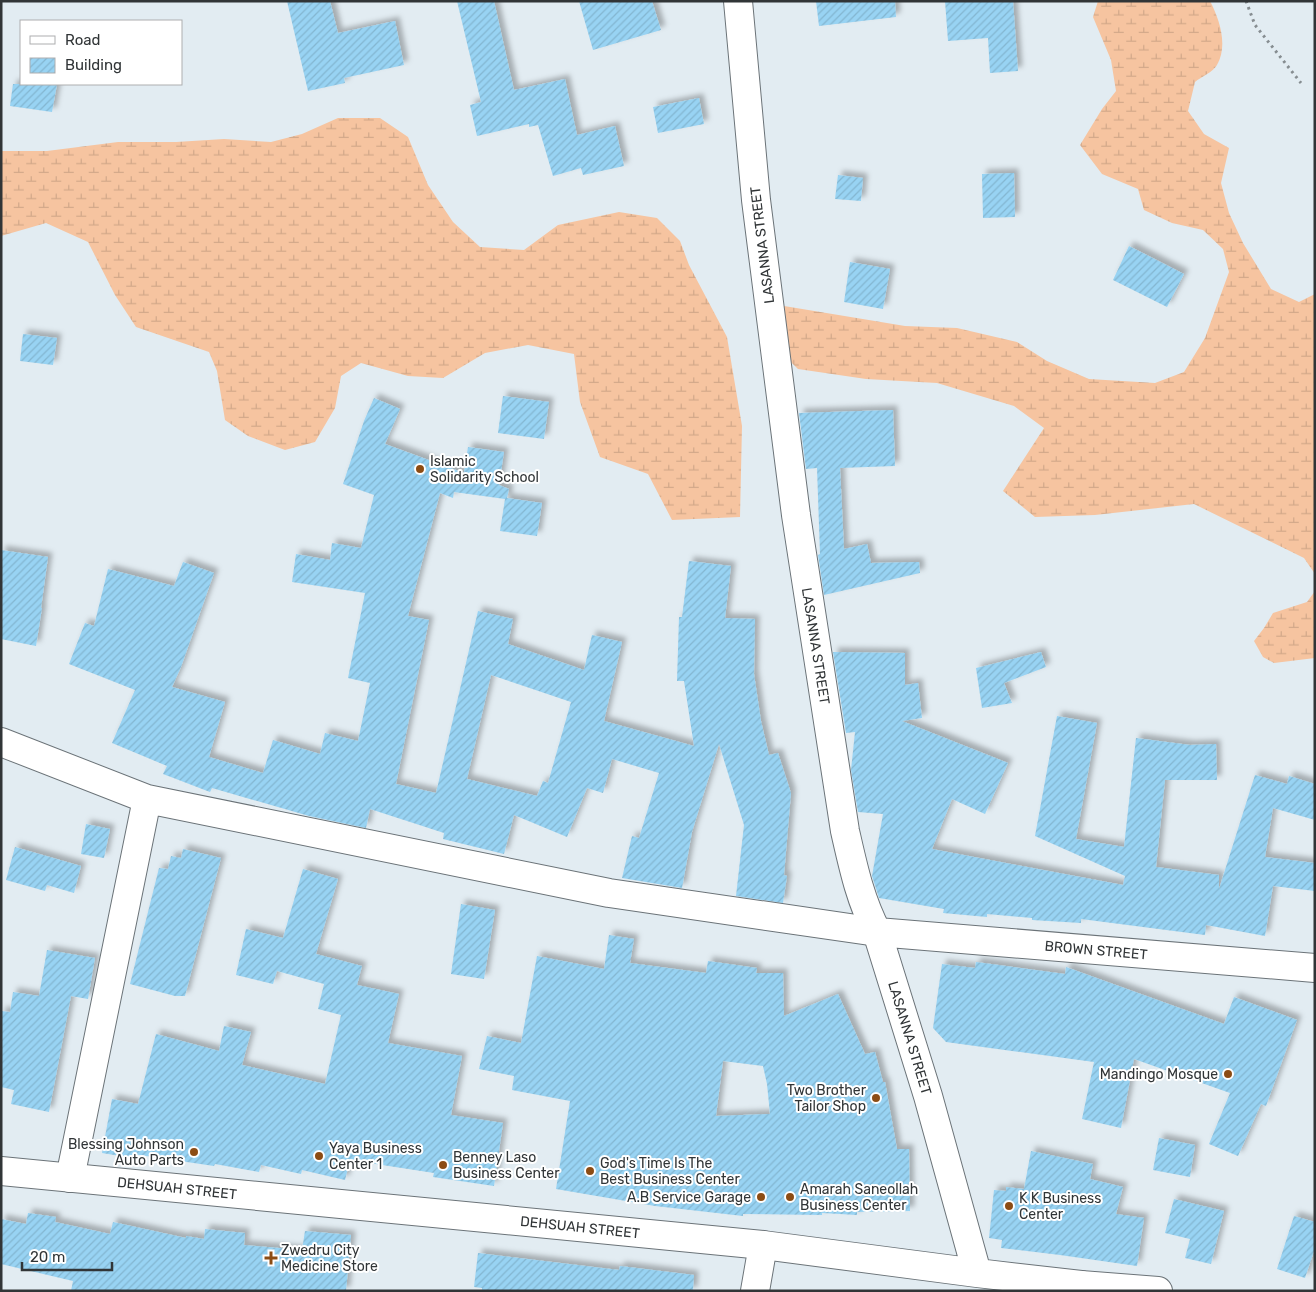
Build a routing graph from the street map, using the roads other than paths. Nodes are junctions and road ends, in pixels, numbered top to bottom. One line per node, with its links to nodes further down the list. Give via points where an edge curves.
1 (738, 1): 4 (street, LASANNA STREET, via 756,200 796,515 845,831 865,910)
2 (1, 742): 3 (street, BROWN STREET)
3 (147, 799): 4 (street, BROWN STREET, via 609,893); 7 (street)
4 (877, 932): 5 (street, BROWN STREET); 9 (street, LASANNA STREET, via 928,1096)
5 (1315, 968)
6 (1, 1171): 7 (street, DEHSUAH STREET)
7 (70, 1178): 8 (street, DEHSUAH STREET)
8 (763, 1245): 9 (street, DEHSUAH STREET); 11 (street)
9 (977, 1273): 10 (street, DEHSUAH STREET)
10 (1083, 1288): 12 (street, DEHSUAH STREET)
11 (756, 1291)
12 (1158, 1291)

